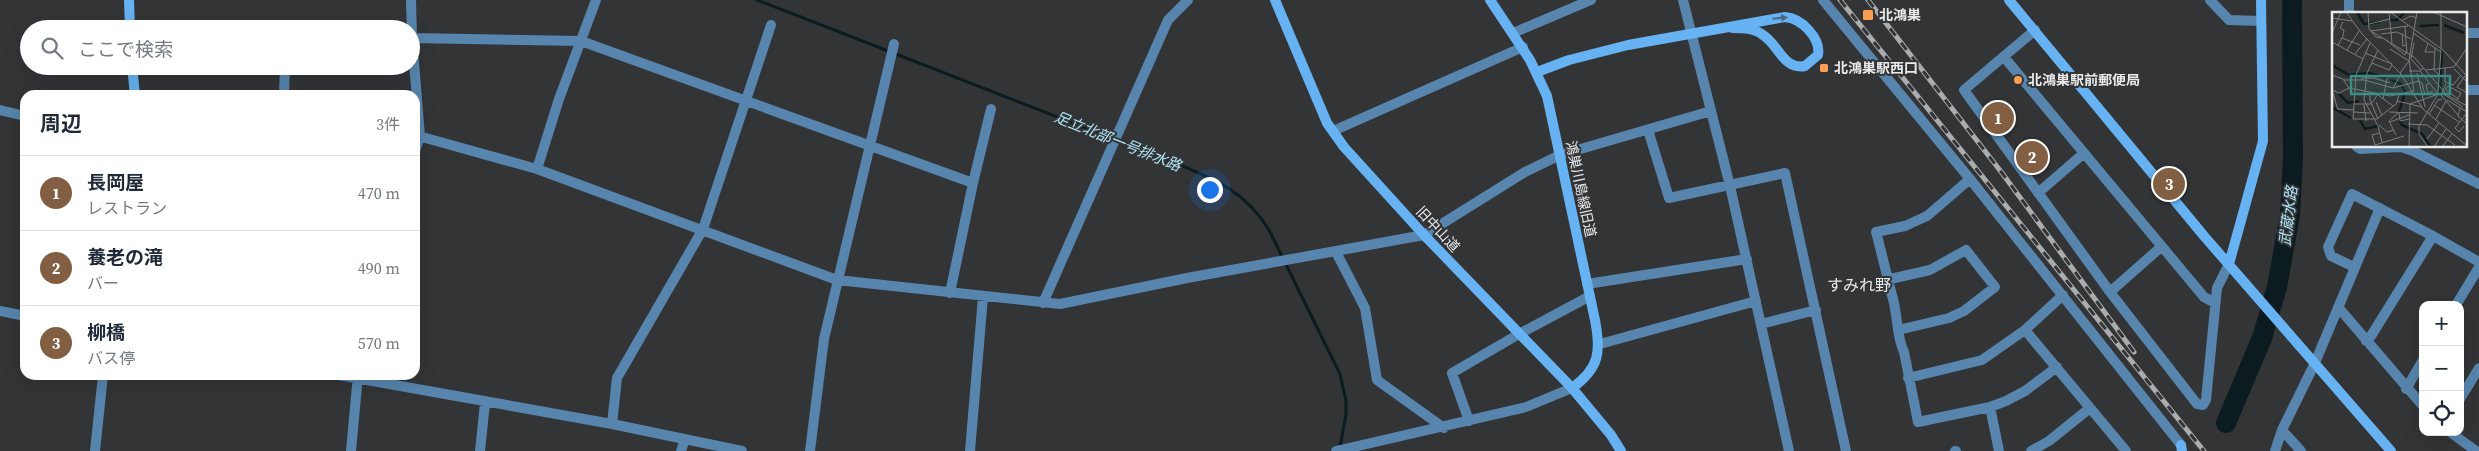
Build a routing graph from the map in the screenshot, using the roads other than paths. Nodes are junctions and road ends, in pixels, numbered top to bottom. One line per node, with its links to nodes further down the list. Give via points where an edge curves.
1 (128, 0): 13 (street)
2 (411, 0): 14 (street)
3 (596, 0): 24 (street)
4 (1188, 0): 76 (street, via 1168,20)
5 (1274, 0): 43 (street, 旧中山道)
6 (1490, 0): 19 (street, 鴻巣川島線旧道)
7 (1591, 0): 19 (street)
8 (1683, 0): 22 (street)
9 (1823, 0): 50 (street)
10 (2009, 0): 18 (street)
11 (2210, 0): 15 (street, via 2229,20)
12 (2261, 0): 15 (street)
13 (129, 20)
14 (411, 20)
15 (2262, 21): 63 (street, via 2263,141)
16 (771, 25): 37 (street)
17 (1732, 28): 17 (street, one-way to 17, via 1790,17 1802,23 1817,41 1818,55 1805,66 1793,67 1762,34); 22 (street)
18 (2034, 30): 27 (street); 63 (street)
19 (1513, 33): 26 (street, 鴻巣川島線旧道)
20 (2466, 33): 21 (street)
21 (2479, 33)
22 (1691, 35): 28 (street, via 1599,52); 40 (street)
23 (420, 38): 24 (street)
24 (581, 41): 37 (street); 49 (street)
25 (894, 45): 45 (street)
26 (1522, 47): 28 (street, 鴻巣川島線旧道); 43 (street)
27 (2004, 57): 48 (street); 54 (street, via 1964,90)
28 (1537, 72): 47 (street, 鴻巣川島線旧道, via 1547,96)
29 (133, 75): 32 (street)
30 (285, 75): 33 (street)
31 (413, 75): 34 (street)
32 (134, 90)
33 (284, 90)
34 (414, 90)
35 (2466, 90): 36 (street)
36 (2479, 90)
37 (746, 102): 45 (street); 56 (street)
38 (991, 109): 51 (street)
39 (0, 110): 41 (street)
40 (1712, 111): 42 (street); 53 (street)
41 (20, 115)
42 (1648, 130): 47 (street); 53 (street, via 1669,198)
43 (1333, 131): 57 (street, 旧中山道)
44 (420, 137): 49 (street)
45 (869, 146): 51 (street); 66 (street)
46 (2404, 148): 52 (street)
47 (1560, 154): 57 (street); 68 (street, 鴻巣川島線旧道)
48 (2083, 154): 54 (street); 59 (street)
49 (537, 169): 56 (street)
50 (1970, 179): 67 (street, via 1927,216 1905,226 1876,232); 71 (street)
51 (973, 183): 70 (street)
52 (2479, 184)
53 (1730, 186): 61 (street); 79 (street, via 1785,173)
54 (2038, 193): 69 (street)
55 (2380, 208): 58 (street); 64 (street); 64 (street, via 2352,194 2332,238 2328,247 2331,256)
56 (703, 229): 66 (street); 104 (street, via 617,378)
57 (1424, 235): 60 (street); 85 (street, 旧中山道)
58 (2433, 236): 62 (street); 86 (street)
59 (2161, 247): 69 (street); 77 (street, via 2204,297)
60 (1336, 252): 76 (street, via 1060,304); 105 (street, via 1364,308 1378,380)
61 (1747, 259): 68 (street); 74 (street)
62 (2479, 262)
63 (2231, 266): 77 (street, via 2217,288); 88 (street)
64 (2354, 266): 78 (street)
65 (2479, 267): 75 (street)
66 (837, 280): 70 (street); 115 (street, via 824,339)
67 (1886, 280): 83 (street); 83 (street, via 1930,270 1966,250 1995,287 1964,311 1949,318)
68 (1587, 284): 72 (street, 鴻巣川島線旧道)
69 (2110, 292): 77 (street, via 2197,404 2203,405)
70 (950, 293): 73 (street)
71 (2063, 294): 84 (street); 109 (street)
72 (1590, 296): 85 (street); 87 (street, 鴻巣川島線旧道)
73 (983, 297): 76 (street); 116 (street)
74 (1756, 300): 82 (street); 87 (street)
75 (2458, 301)
76 (1043, 303)
77 (2215, 303)
78 (2338, 307): 86 (street); 88 (street)
79 (1816, 310): 82 (street); 120 (street)
80 (0, 311): 81 (street)
81 (20, 315)
82 (1761, 324): 119 (street)
83 (1898, 330): 92 (street)
84 (2025, 330): 89 (street); 92 (street, via 1976,363)
85 (1519, 334): 96 (street, 旧中山道); 103 (street, via 1452,373)
86 (2366, 342): 97 (street)
87 (1600, 344): 96 (street, via 1592,367)
88 (2314, 365): 106 (street); 126 (street)
89 (2057, 367): 101 (street, via 2025,391); 102 (street)
90 (2419, 367): 97 (street)
91 (2479, 368): 98 (street)
92 (1908, 378): 101 (street, via 1918,422)
93 (102, 380): 110 (street)
94 (358, 380): 111 (street)
95 (373, 380): 100 (street)
96 (1572, 388): 103 (street, via 1526,407); 118 (street, 旧中山道)
97 (2406, 389): 99 (street)
98 (2464, 392)
99 (2419, 402)
100 (485, 403): 104 (street); 112 (street)
101 (1990, 407): 121 (street)
102 (2090, 408): 122 (street, via 2049,441); 123 (street)
103 (1469, 421): 105 (street)
104 (612, 424): 108 (street)
105 (1444, 428): 117 (street)
106 (2282, 430): 124 (street); 125 (street)
107 (2455, 436): 127 (street)
108 (685, 439): 113 (street); 114 (street)
109 (2182, 448)
110 (95, 451)
111 (351, 451)
112 (480, 451)
113 (681, 451)
114 (742, 451)
115 (810, 451)
116 (970, 451)
117 (1336, 451)
118 (1621, 451)
119 (1790, 451)
120 (1846, 451)
121 (1999, 451)
122 (2031, 451)
123 (2126, 451)
124 (2276, 451)
125 (2301, 451)
126 (2391, 451)
127 (2476, 451)

